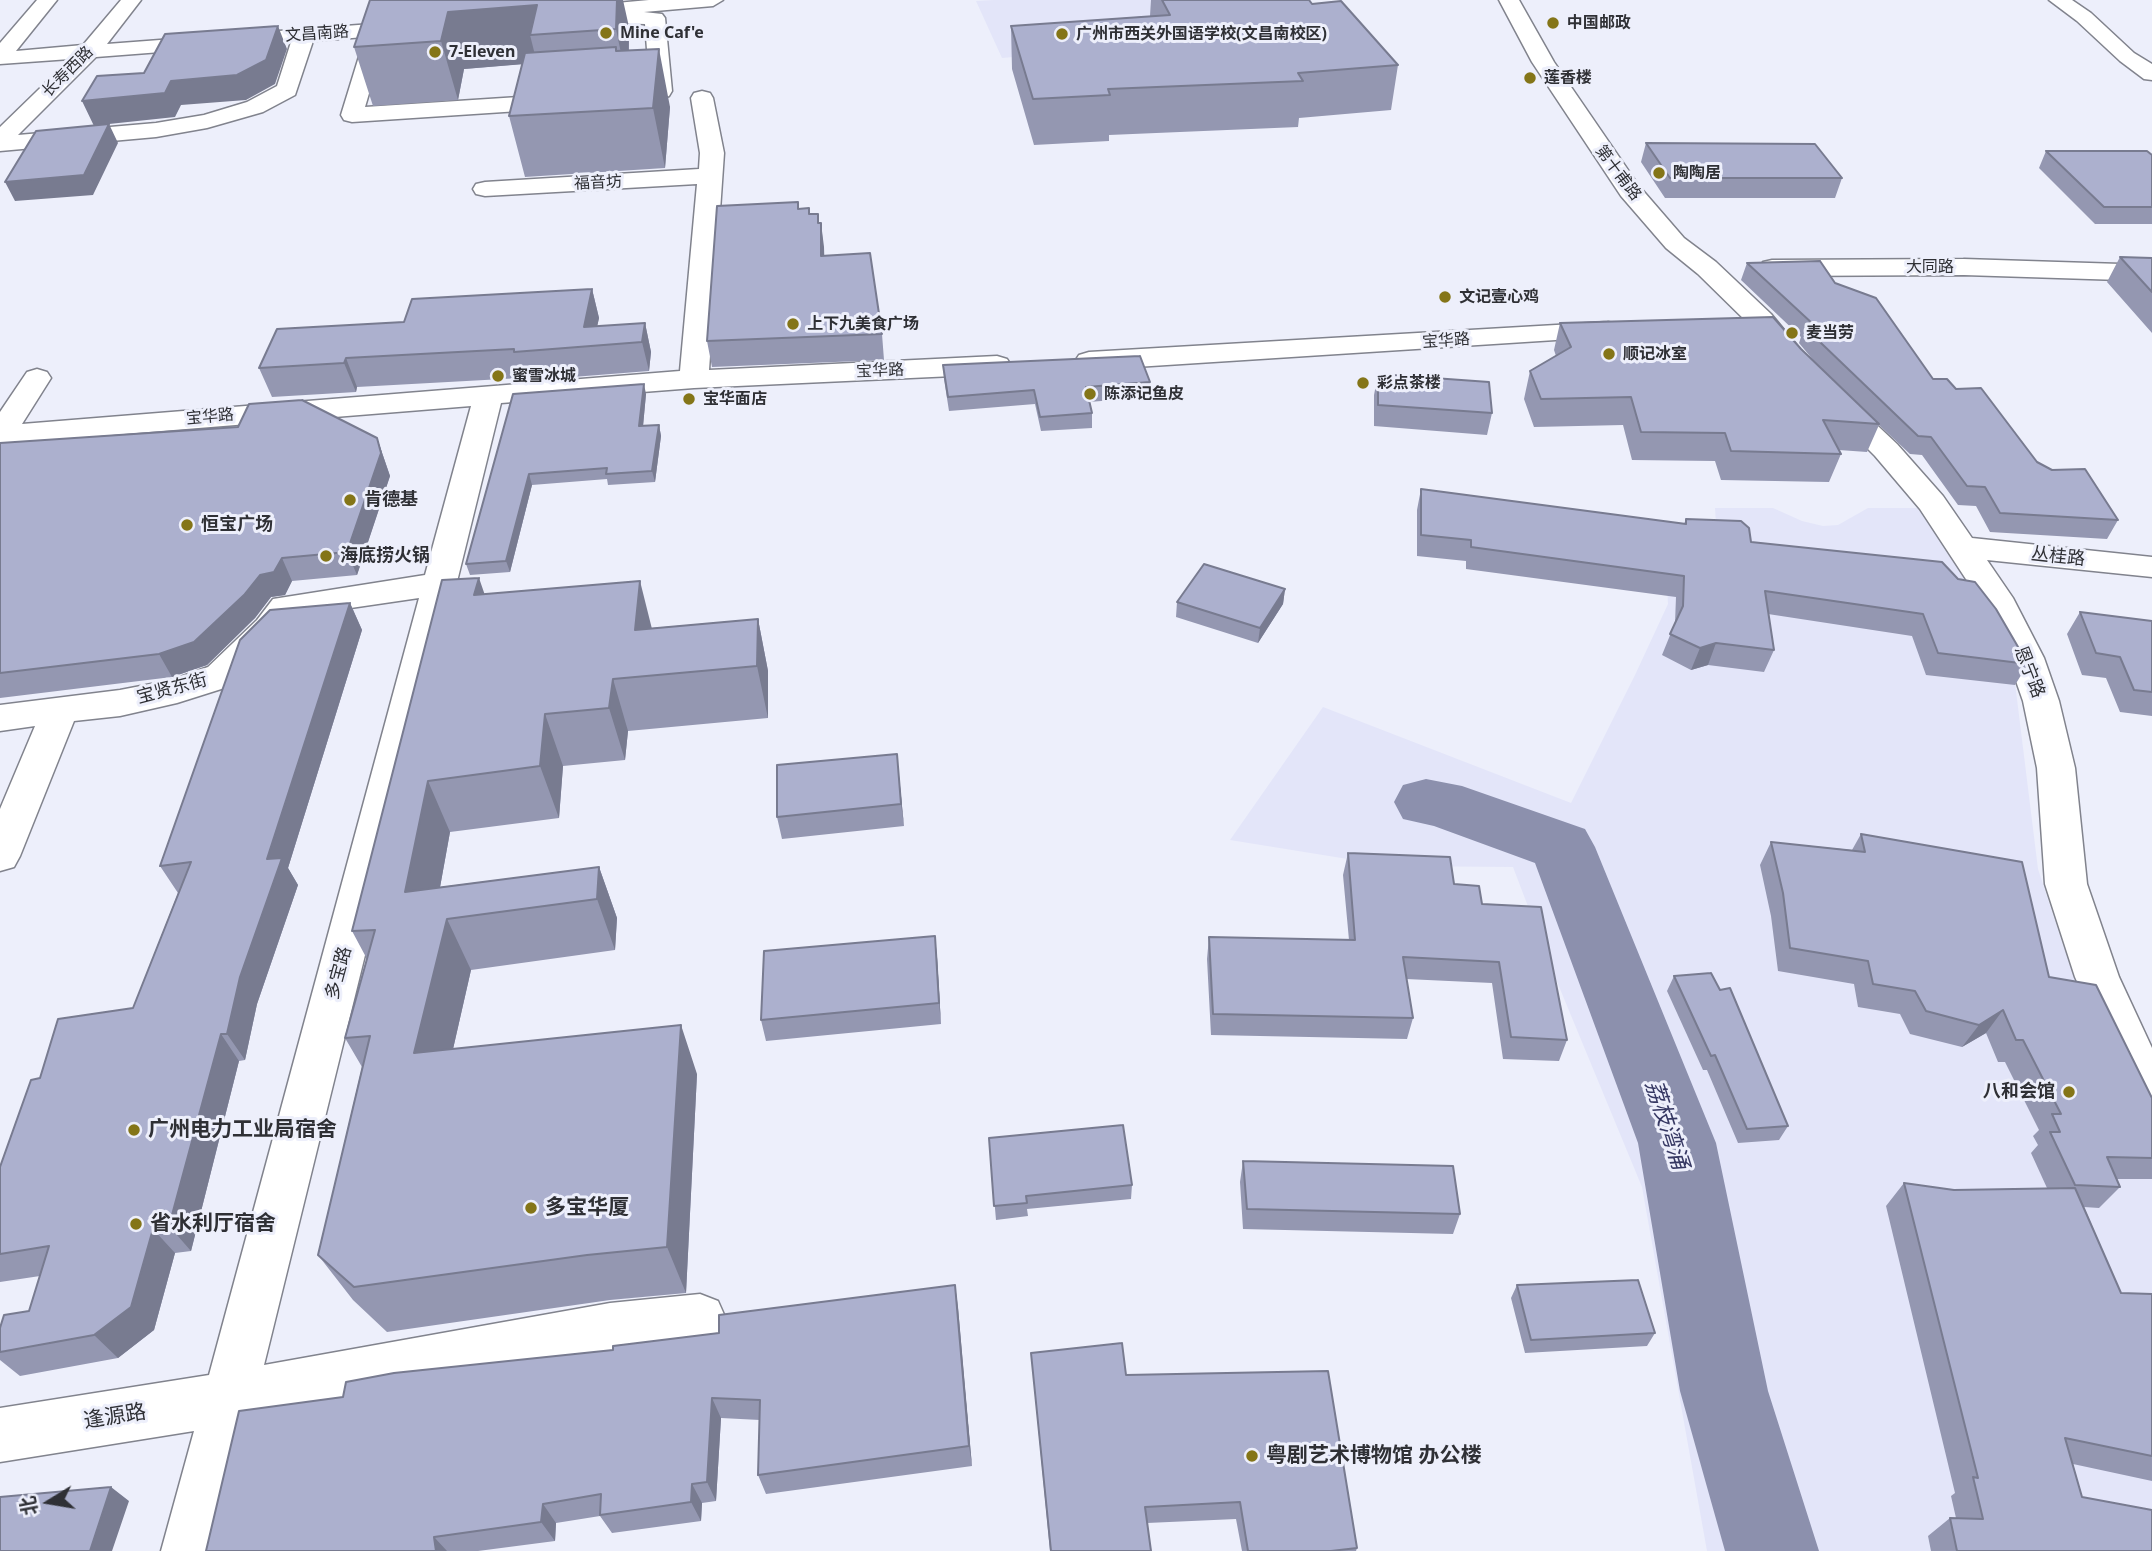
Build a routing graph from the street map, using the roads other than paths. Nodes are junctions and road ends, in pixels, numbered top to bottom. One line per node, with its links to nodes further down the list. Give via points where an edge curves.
1 (47, 0): 12 (street)
2 (131, 0): 11 (street, 长寿西路)
3 (713, 0): 6 (street)
4 (1509, 0): 20 (street, 第十甫路, via 1543,62 1630,191 1675,243)
5 (2059, 0): 13 (street)
6 (655, 12): 7 (street); 14 (street, via 661,91)
7 (552, 19)
8 (377, 30): 9 (street, 文昌南路); 10 (street, 文昌南路); 16 (street, via 352,115)
9 (429, 30)
10 (304, 35): 11 (street, 文昌南路); 17 (street, via 287,90 255,107 156,130)
11 (89, 52): 12 (street, 文昌南路); 17 (street, 长寿西路)
12 (0, 57)
13 (2152, 74)
14 (628, 96)
15 (702, 98): 18 (street, via 712,153)
16 (588, 99)
17 (0, 142)
18 (710, 176): 19 (street, 福音坊); 28 (street)
19 (485, 189)
20 (1707, 268): 21 (street, 大同路, via 1964,267); 22 (street, 第十甫路)
21 (2152, 273)
22 (1761, 320): 23 (street); 31 (street, 恩宁路, via 1886,450)
23 (1721, 323)
24 (1630, 329): 25 (street, 宝华路)
25 (1069, 362)
26 (1028, 364): 28 (street, 宝华路)
27 (37, 378): 30 (street)
28 (694, 379): 29 (street, 宝华路)
29 (488, 394): 30 (street, 宝华路); 33 (street, 多宝路)
30 (0, 435)
31 (1964, 547): 32 (street, 丛桂路); 37 (street, 恩宁路, via 2026,657 2056,768 2066,884 2097,977)
32 (2152, 567)
33 (440, 583): 34 (street, 宝贤东街, via 285,607 221,676 177,691); 39 (street, 多宝路)
34 (60, 711): 35 (street, 宝贤东街); 36 (street)
35 (0, 718)
36 (0, 856)
37 (2152, 1098)
38 (700, 1319): 39 (street, 逢源路, via 610,1328)
39 (230, 1398): 40 (street, 逢源路); 41 (street, 多宝路)
40 (0, 1435)
41 (190, 1551)

